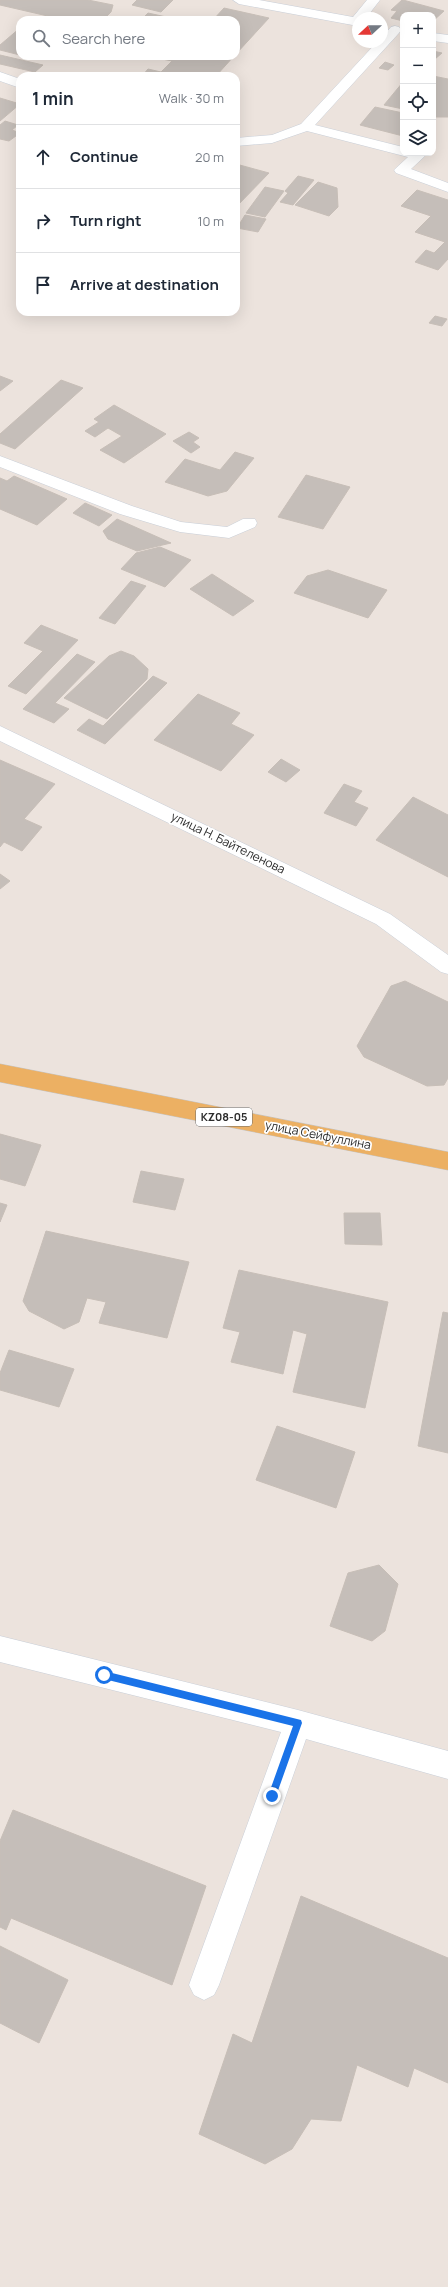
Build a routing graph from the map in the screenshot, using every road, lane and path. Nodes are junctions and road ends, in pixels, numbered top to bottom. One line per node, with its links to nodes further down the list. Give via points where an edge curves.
1 (239, 0): 4 (street)
2 (374, 0): 3 (street)
3 (364, 12)
4 (352, 19)
5 (388, 28): 6 (street)
6 (399, 31): 11 (street)
7 (436, 37): 8 (street)
8 (448, 39)
9 (0, 76): 10 (street)
10 (16, 82)
11 (306, 127): 12 (street, via 268,141); 13 (street)
12 (240, 142)
13 (400, 151)
14 (418, 156): 15 (street, via 401,170)
15 (448, 188)
16 (0, 461): 17 (street, via 126,510 180,527 229,533)
17 (249, 523)
18 (0, 733): 19 (street, улица Н. Байтеленова, via 383,919)
19 (448, 966)
20 (0, 1073): 21 (main road, улица Сейфуллина / KZ08-05)
21 (448, 1161)
22 (0, 1648): 23 (street)
23 (298, 1723): 24 (street); 25 (street)
24 (448, 1765)
25 (204, 1985)

